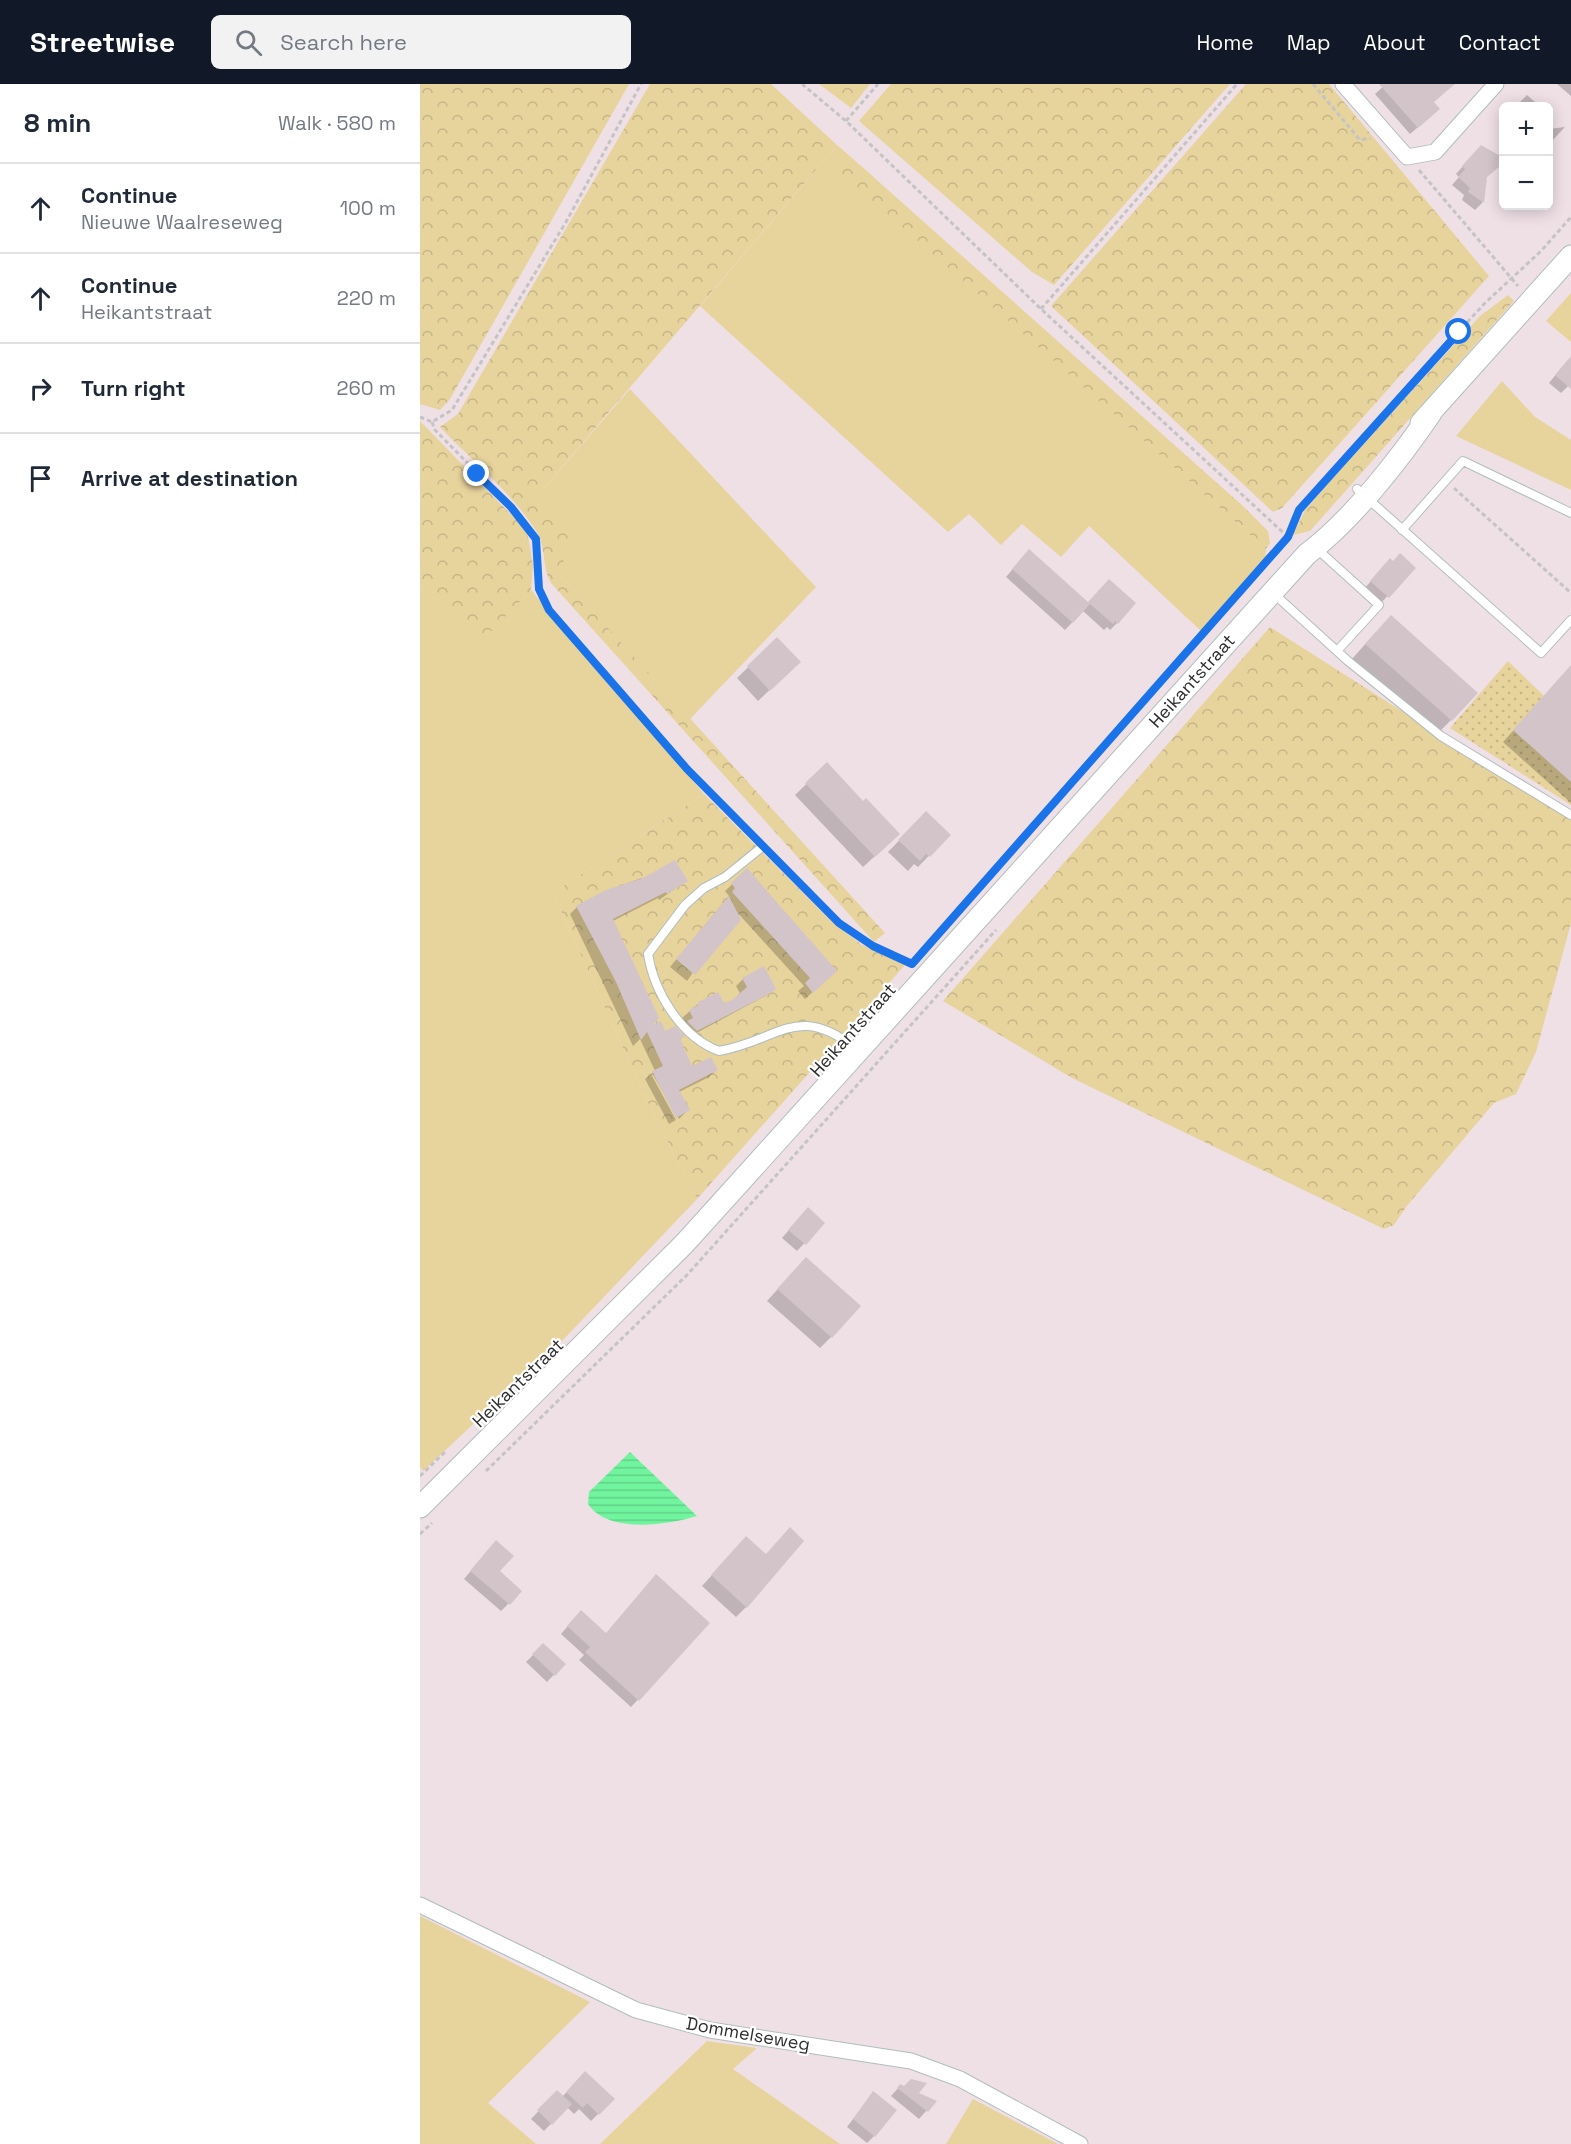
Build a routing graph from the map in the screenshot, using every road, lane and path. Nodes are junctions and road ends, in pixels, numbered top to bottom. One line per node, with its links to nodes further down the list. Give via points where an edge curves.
1 (641, 84): 16 (path, via 566,222 452,410)
2 (802, 84): 8 (path)
3 (878, 84): 8 (path)
4 (1238, 84): 14 (path)
5 (1313, 84): 9 (path)
6 (1343, 84): 10 (street)
7 (1496, 84): 10 (street, via 1435,152)
8 (846, 121): 14 (path)
9 (1360, 140)
10 (1407, 157): 13 (path)
11 (1571, 217): 13 (path, Heikantstraat)
12 (1571, 256): 18 (street, Heikantstraat, via 1431,413 1400,441)
13 (1511, 278): 21 (path, Heikantstraat, via 1299,510)
14 (1041, 309): 21 (path)
15 (420, 417): 16 (path)
16 (432, 422): 29 (path, via 435,430 511,507 536,539 539,589 549,610 687,769)
17 (1446, 480): 19 (lane, via 1463,461); 20 (lane); 24 (path)
18 (1361, 492): 20 (lane); 22 (street, Heikantstraat, via 1319,532)
19 (1571, 513)
20 (1402, 530): 25 (lane, via 1541,653)
21 (1288, 537): 27 (path, Heikantstraat)
22 (1311, 551): 23 (street, Heikantstraat); 26 (lane, via 1379,605)
23 (1272, 592): 26 (lane); 33 (street, Heikantstraat)
24 (1571, 593)
25 (1571, 620)
26 (1337, 651): 28 (lane, via 1441,736)
27 (1124, 726)
28 (1571, 815)
29 (762, 847): 31 (path, via 839,923 873,946); 33 (lane, via 685,905 648,954 652,976 669,1007 688,1029 718,1051 807,1024 824,1027)
30 (919, 956): 31 (path, Heikantstraat)
31 (912, 964): 32 (path, Heikantstraat)
32 (905, 972)
33 (860, 1051): 36 (street, Heikantstraat, via 685,1243)
34 (448, 1449): 35 (path)
35 (420, 1476)
36 (420, 1507)
37 (420, 1905): 38 (street, Dommelseweg, via 636,2010 710,2030 911,2061 960,2079)
38 (1080, 2144)

